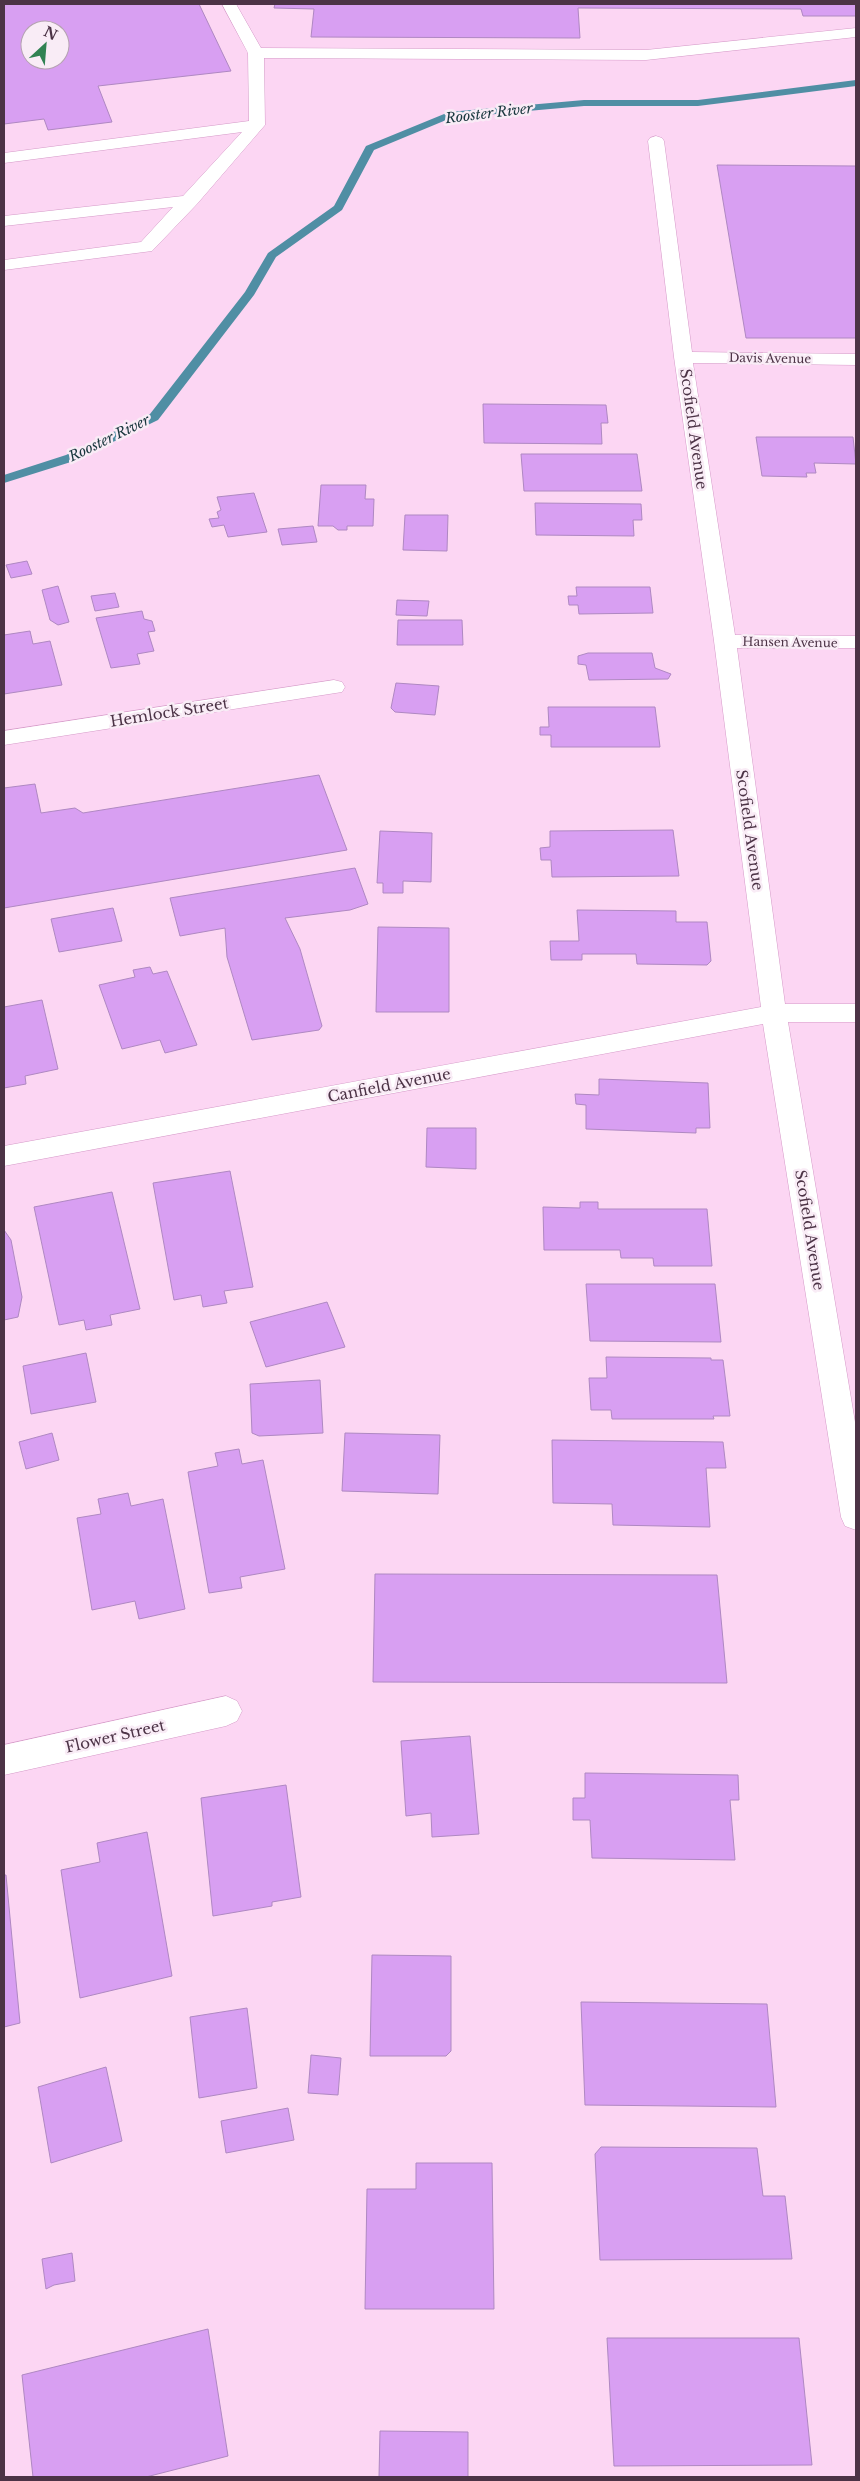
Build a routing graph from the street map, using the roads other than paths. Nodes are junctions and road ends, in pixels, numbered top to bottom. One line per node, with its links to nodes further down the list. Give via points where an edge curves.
1 (229, 4): 3 (street)
2 (856, 33): 3 (street, via 646,55)
3 (256, 53): 4 (street)
4 (257, 125): 6 (street); 7 (street)
5 (656, 141): 10 (street, Scofield Avenue)
6 (4, 158)
7 (191, 200): 8 (street); 9 (street, via 146,247)
8 (4, 221)
9 (4, 265)
10 (683, 357): 11 (street, Davis Avenue); 12 (street, Scofield Avenue)
11 (856, 359)
12 (724, 641): 13 (street, Hansen Avenue); 16 (street, Scofield Avenue)
13 (856, 642)
14 (334, 687): 15 (street, Hemlock Street)
15 (4, 738)
16 (774, 1013): 17 (street, Canfield Avenue); 18 (street, Canfield Avenue); 19 (street, Scofield Avenue)
17 (856, 1013)
18 (4, 1156)
19 (856, 1517)
20 (226, 1711): 21 (street, Flower Street)
21 (4, 1760)

